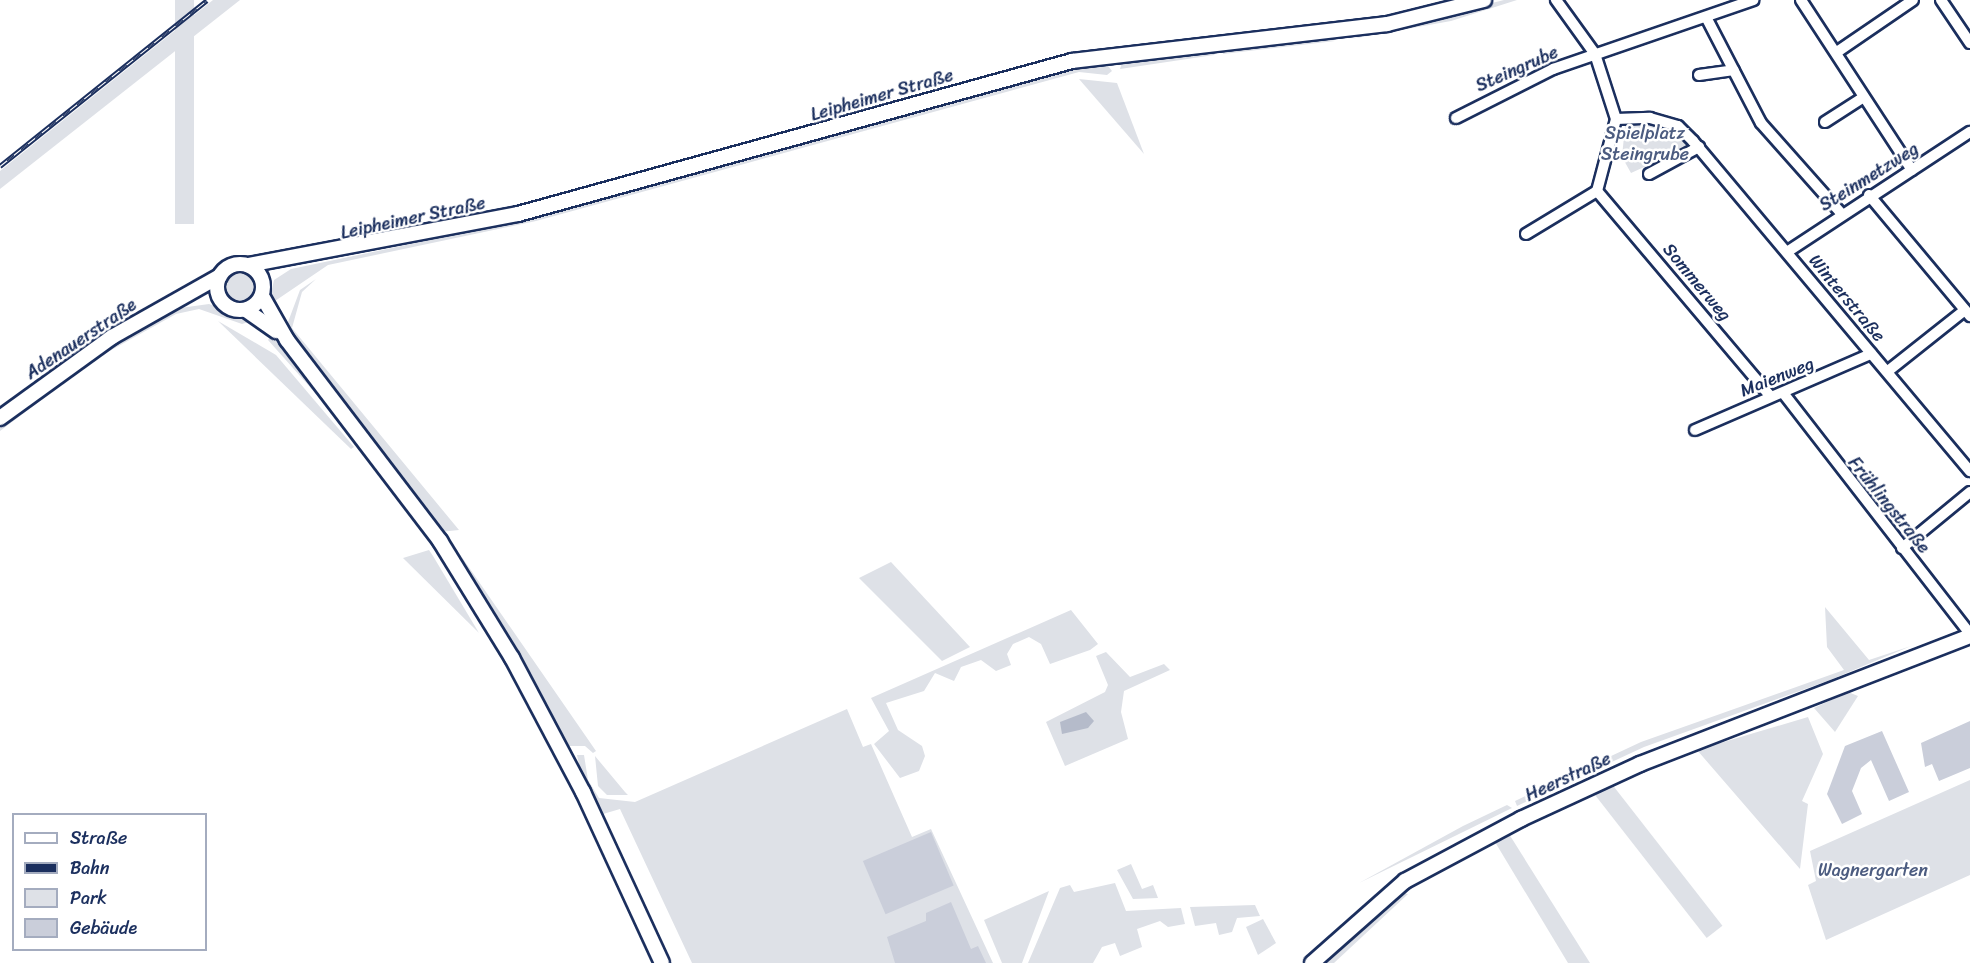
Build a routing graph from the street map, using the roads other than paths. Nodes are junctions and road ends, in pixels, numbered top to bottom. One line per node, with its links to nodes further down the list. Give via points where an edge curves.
1 (1484, 0): 26 (main road, Leipheimer Straße, via 1387,24 1072,61 518,214)
2 (1556, 0): 10 (street)
3 (1753, 0): 7 (street, Steingrube)
4 (1801, 0): 9 (street)
5 (1913, 0): 9 (street)
6 (1941, 0): 8 (street)
7 (1706, 17): 10 (street, Steingrube); 11 (street)
8 (1970, 43)
9 (1837, 52): 13 (street)
10 (1594, 54): 14 (street, Steingrube); 15 (street)
11 (1734, 70): 12 (street); 23 (street, via 1761,123)
12 (1699, 75)
13 (1864, 97): 16 (street); 19 (street)
14 (1456, 118)
15 (1616, 119): 18 (street, Winterstraße, via 1650,118 1678,126); 21 (street)
16 (1825, 122)
17 (1970, 132): 19 (street, Steinmetzweg)
18 (1699, 147): 20 (street); 25 (street, Winterstraße)
19 (1912, 170): 22 (street, Steinmetzweg)
20 (1649, 174)
21 (1596, 191): 24 (street); 38 (street, Sommerweg)
22 (1869, 195): 23 (street, Steinmetzweg); 33 (street)
23 (1841, 213): 25 (street, Steinmetzweg)
24 (1526, 234)
25 (1787, 252): 35 (street, Winterstraße)
26 (296, 261): 27 (main road, Leipheimer Straße); 29 (main road, Leipheimer Straße)
27 (248, 265): 28 (main road, via 233,266); 29 (main road)
28 (220, 276): 30 (main road, Adenauerstraße); 31 (main road)
29 (263, 291): 32 (main road); 34 (main road)
30 (186, 298): 31 (main road); 39 (main road, Adenauerstraße, via 112,337)
31 (221, 301): 32 (main road)
32 (246, 310): 34 (main road)
33 (1967, 313): 36 (street)
34 (287, 340): 45 (main road, via 440,541 512,658 583,792)
35 (1871, 354): 36 (street, Winterstraße); 37 (street, Maienweg)
36 (1888, 371): 41 (street, Winterstraße)
37 (1784, 394): 38 (street, Maienweg); 43 (street, Frühlingstraße)
38 (1770, 396): 40 (street, Maienweg)
39 (0, 418)
40 (1695, 430)
41 (1970, 471)
42 (1970, 492): 43 (street)
43 (1902, 548): 44 (street, Frühlingstraße)
44 (1970, 635): 46 (main road, Heerstraße, via 1869,679 1640,764 1474,842 1406,881)
45 (662, 963)
46 (1312, 963)

